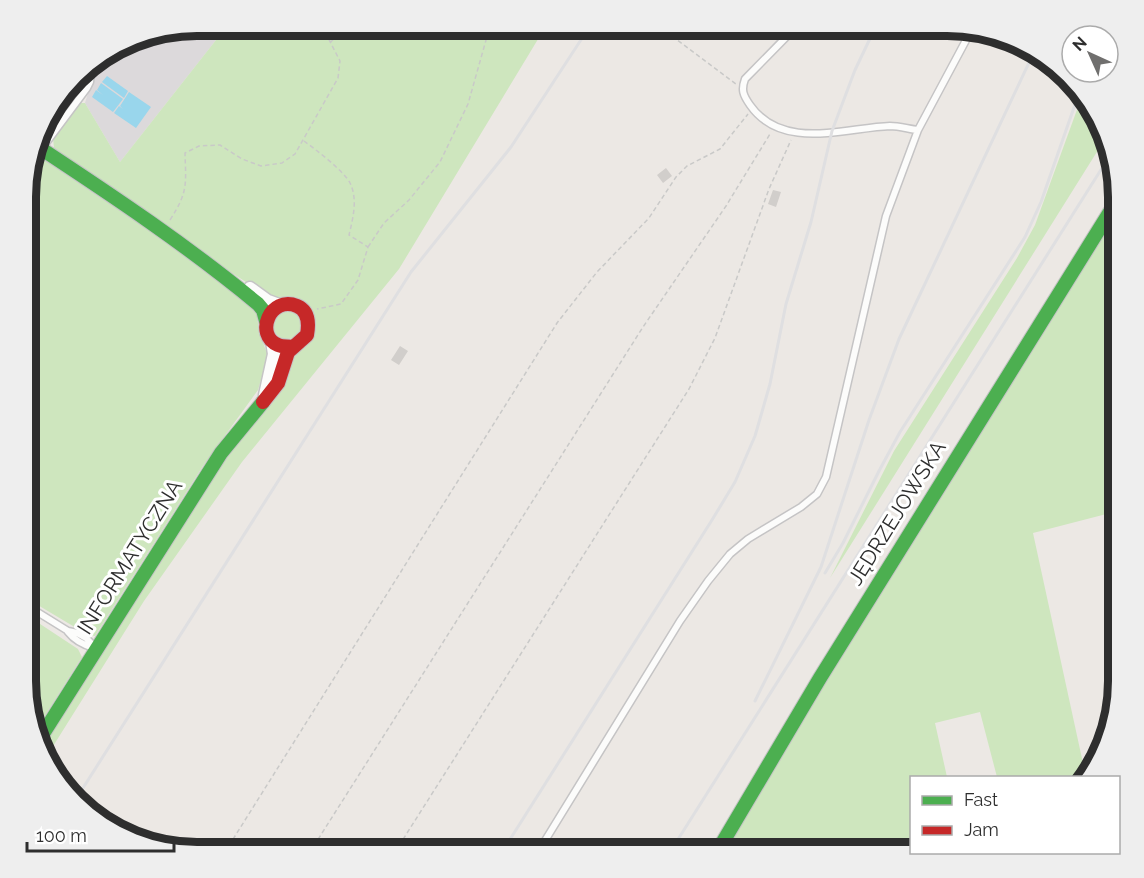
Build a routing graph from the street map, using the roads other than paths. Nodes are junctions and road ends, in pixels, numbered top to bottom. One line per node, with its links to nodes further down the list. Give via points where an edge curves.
1 (787, 36): 4 (lane, via 745,79 742,88 753,109 775,126 794,134 893,126)
2 (967, 37): 4 (lane)
3 (91, 76): 5 (lane, via 87,88)
4 (918, 130): 17 (lane, via 886,216 826,477 817,494 748,539 708,581)
5 (47, 140)
6 (44, 149): 8 (street, INFORMATYCZNA)
7 (1108, 217): 18 (street, JĘDRZEJOWSKA, via 826,668)
8 (215, 268): 9 (street, INFORMATYCZNA); 10 (street, INFORMATYCZNA, via 258,304)
9 (279, 305): 10 (street); 12 (street, INFORMATYCZNA, via 294,305 305,312 307,335)
10 (266, 321): 11 (street, INFORMATYCZNA)
11 (272, 341): 12 (street); 13 (street, INFORMATYCZNA, via 274,354)
12 (292, 347): 13 (street, INFORMATYCZNA, via 278,383)
13 (263, 400): 15 (street, INFORMATYCZNA, via 221,453)
14 (36, 611): 15 (lane, via 86,638)
15 (97, 649): 16 (street, INFORMATYCZNA)
16 (44, 732)
17 (544, 842)
18 (723, 842)

